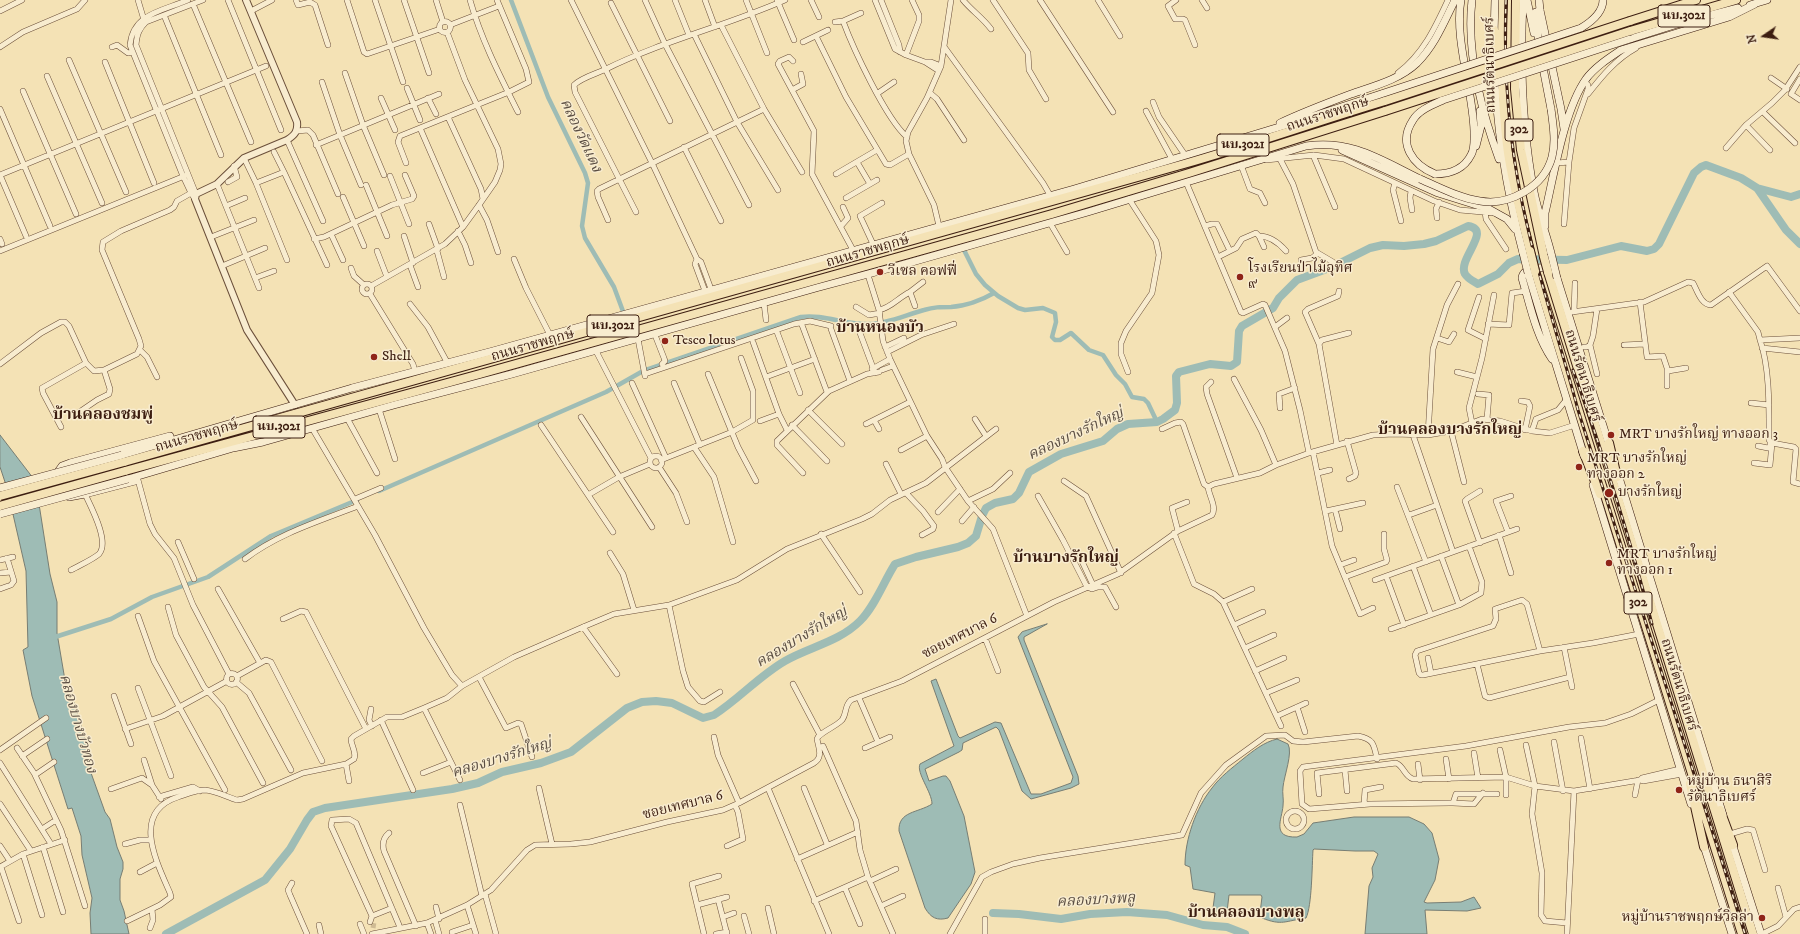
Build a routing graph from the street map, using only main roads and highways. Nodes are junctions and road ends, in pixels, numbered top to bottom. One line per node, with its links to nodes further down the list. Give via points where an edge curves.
1 (1455, 0): 22 (main road, via 1434,41 1418,62 1397,77 1289,119)
2 (1461, 0): 25 (main road, via 1460,30 1474,124)
3 (1472, 0): 19 (main road, via 1471,30)
4 (1496, 0): 16 (main road, ถนนรัตนาธิเบศร์ / 302)
5 (1503, 0): 20 (main road, ถนนรัตนาธิเบศร์ / 302)
6 (1516, 0): 34 (main road, ถนนรัตนาธิเบศร์ / 302, via 1515,89 1521,150)
7 (1523, 0): 31 (main road, ถนนรัตนาธิเบศร์ / 302, via 1522,54 1527,142 1534,192)
8 (1527, 0): 18 (main road)
9 (1536, 0): 18 (main road)
10 (1540, 0): 23 (main road, via 1543,29 1561,109)
11 (1603, 0): 21 (main road, bridge, via 1599,12 1581,28)
12 (1696, 0): 21 (main road, ถนนราชพฤกษ์ / นบ.3021, bridge)
13 (1736, 0): 17 (main road, ถนนราชพฤกษ์ / นบ.3021)
14 (1767, 0): 15 (main road)
15 (1755, 4): 17 (main road); 23 (main road, via 1729,17 1621,50 1608,58 1585,82 1572,109)
16 (1494, 30): 20 (main road); 26 (main road, ถนนรัตนาธิเบศร์ / 302, via 1495,91)
17 (1630, 35): 25 (main road, bridge, via 1443,100 1419,113 1409,129 1408,150 1424,169 1435,174 1452,173); 29 (main road, ถนนราชพฤกษ์ / นบ.3021, bridge)
18 (1542, 64): 24 (main road, bridge, via 1551,109 1554,145 1552,158 1538,180 1513,198 1493,202 1467,198 1354,148)
19 (1477, 82): 25 (main road, via 1481,126 1480,137); 26 (main road, via 1486,123)
20 (1502, 90): 33 (main road, ถนนรัตนาธิเบศร์ / 302, via 1508,152)
21 (1385, 97): 22 (main road); 27 (main road, ถนนราชพฤกษ์ / นบ.3021, via 1187,163)
22 (1266, 131): 28 (main road)
23 (1564, 135): 31 (main road, via 1545,213)
24 (1319, 144): 30 (main road, via 1257,160); 32 (main road, via 1350,152 1438,193 1490,209)
25 (1472, 155)
26 (1505, 178): 32 (main road, ถนนรัตนาธิเบศร์ / 302)
27 (1101, 187): 28 (main road); 37 (main road, ถนนราชพฤกษ์ / นบ.3021)
28 (1074, 189): 36 (main road, ถนนราชพฤกษ์ / นบ.3021)
29 (1124, 192): 30 (main road); 39 (main road, ถนนราชพฤกษ์ / นบ.3021)
30 (1094, 210): 38 (main road, ถนนราชพฤกษ์ / นบ.3021)
31 (1545, 226): 34 (main road, ถนนรัตนาธิเบศร์ / 302)
32 (1518, 232): 33 (main road, ถนนรัตนาธิเบศร์ / 302)
33 (1527, 252): 35 (main road, ถนนรัตนาธิเบศร์ / 302, bridge)
34 (1548, 255): 45 (main road, ถนนรัตนาธิเบศร์ / 302, bridge); 56 (main road, ถนนรัตนาธิเบศร์ / 302, bridge, via 1548,272)
35 (1532, 272): 41 (main road, ถนนรัตนาธิเบศร์ / 302); 57 (main road, ถนนรัตนาธิเบศร์ / 302)
36 (757, 277): 37 (main road); 40 (main road, ถนนราชพฤกษ์ / นบ.3021)
37 (720, 296): 42 (main road, ถนนราชพฤกษ์ / นบ.3021)
38 (768, 302): 39 (main road); 44 (main road, ถนนราชพฤกษ์ / นบ.3021)
39 (720, 307): 43 (main road, ถนนราชพฤกษ์ / นบ.3021)
40 (437, 364): 42 (main road); 46 (main road, ถนนราชพฤกษ์ / นบ.3021)
41 (1556, 364): 45 (main road, via 1547,351 1526,291 1522,274 1530,269 1547,268 1562,279 1587,346 1604,414); 49 (main road, ถนนรัตนาธิเบศร์ / 302)
42 (400, 384): 50 (main road, ถนนราชพฤกษ์ / นบ.3021)
43 (434, 385): 44 (main road); 51 (main road, ถนนราชพฤกษ์ / นบ.3021)
44 (394, 405): 47 (main road, ถนนราชพฤกษ์ / นบ.3021)
45 (1601, 418): 48 (main road, ถนนรัตนาธิเบศร์ / 302)
46 (230, 424): 47 (main road, via 203,428 62,466 57,473 60,491 69,497 85,494 235,452); 50 (main road, ถนนราชพฤกษ์ / นบ.3021)
47 (257, 443): 51 (main road, ถนนราชพฤกษ์ / นบ.3021)
48 (1609, 443): 56 (main road); 60 (main road, ถนนรัตนาธิเบศร์ / 302)
49 (1582, 451): 57 (main road); 61 (main road, ถนนรัตนาธิเบศร์ / 302)
50 (123, 458): 52 (main road, ถนนราชพฤกษ์ / นบ.3021, bridge); 53 (main road, ถนนราชพฤกษ์ / นบ.3021, bridge)
51 (126, 475): 54 (main road, ถนนราชพฤกษ์ / นบ.3021, bridge); 55 (main road, ถนนราชพฤกษ์ / นบ.3021, bridge)
52 (0, 488)
53 (0, 496)
54 (0, 506)
55 (0, 514)
56 (1631, 541): 58 (main road, ถนนรัตนาธิเบศร์ / 302)
57 (1620, 544): 59 (main road, ถนนรัตนาธิเบศร์ / 302)
58 (1688, 725): 60 (main road); 64 (main road, ถนนรัตนาธิเบศร์ / 302)
59 (1677, 728): 61 (main road); 63 (main road, ถนนรัตนาธิเบศร์ / 302)
60 (1733, 845): 65 (main road, ถนนรัตนาธิเบศร์ / 302)
61 (1704, 848): 62 (main road, ถนนรัตนาธิเบศร์ / 302)
62 (1732, 934)
63 (1742, 934)
64 (1753, 934)
65 (1761, 934)

